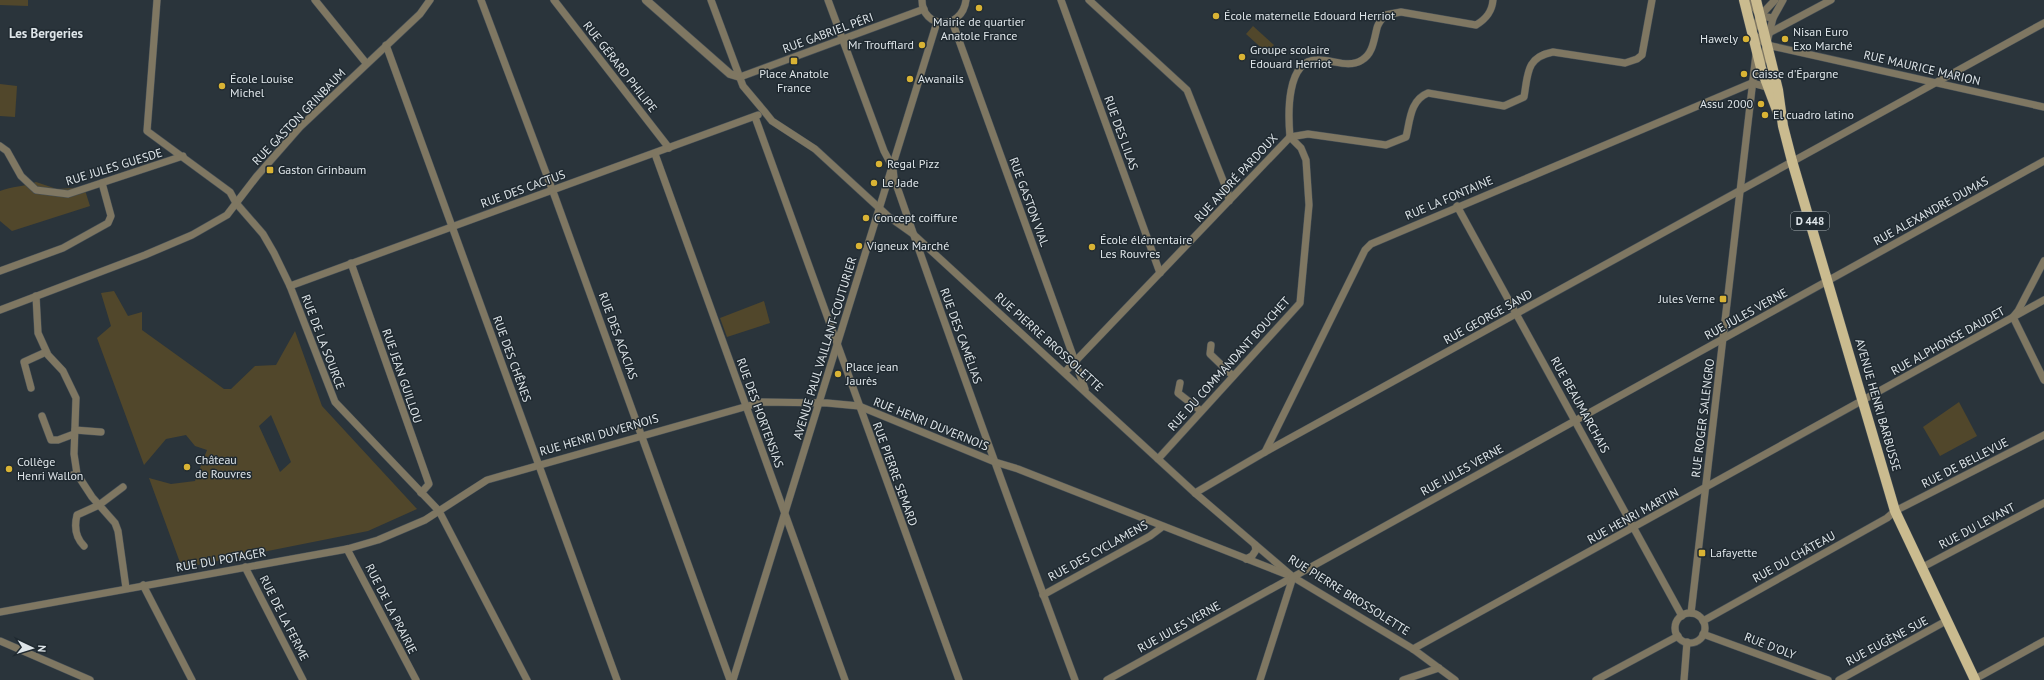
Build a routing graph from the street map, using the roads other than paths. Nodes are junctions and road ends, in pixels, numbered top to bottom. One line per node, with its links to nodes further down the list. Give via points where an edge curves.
1 (157, 0): 47 (street, RUE DE LA SOURCE, via 147,131)
2 (316, 0): 33 (street)
3 (430, 0): 30 (street, RUE GASTON GRINBAUM, via 420,14)
4 (481, 0): 53 (street, RUE DES ACACIAS)
5 (554, 0): 45 (street, RUE GÉRARD PHILIPE)
6 (646, 0): 35 (street, via 730,74)
7 (711, 0): 35 (street)
8 (828, 0): 29 (street, RUE DES CAMÉLIAS)
9 (922, 0): 21 (street)
10 (966, 0): 24 (street, via 962,13)
11 (1061, 0): 64 (street, RUE DES LILAS)
12 (1089, 0): 54 (street, via 1187,90)
13 (1494, 0): 43 (street, via 1484,20 1476,25 1401,12 1384,14 1364,60 1354,64 1307,61 1297,73 1291,93 1288,114)
14 (1652, 0): 43 (street, via 1642,54 1632,61 1619,62 1545,53 1532,61 1524,97 1504,106 1428,93 1414,105 1406,137 1386,145 1308,134)
15 (1744, 0): 27 (main road, AVENUE HENRI BARBUSSE / D 448)
16 (1749, 0): 22 (street)
17 (1756, 0): 22 (main road, AVENUE HENRI BARBUSSE / D 448)
18 (1775, 0): 22 (street)
19 (1783, 0): 23 (street, RUE ROGER SALENGRO)
20 (1831, 0): 28 (street)
21 (924, 9): 25 (street, via 927,15); 29 (street, RUE GABRIEL PÉRI)
22 (1760, 16): 23 (street); 27 (street); 31 (main road, AVENUE HENRI BARBUSSE / D 448)
23 (1773, 18): 28 (street, RUE ROGER SALENGRO)
24 (952, 21): 25 (street); 80 (street, RUE GASTON VIAL)
25 (937, 22): 50 (street, AVENUE PAUL VAILLANT-COUTURIER)
26 (2044, 23): 36 (street, RUE GEORGE SAND)
27 (1752, 33): 31 (street, RUE MAURICE MARION); 32 (main road, AVENUE HENRI BARBUSSE / D 448)
28 (1768, 33): 31 (street, RUE ROGER SALENGRO)
29 (842, 39): 35 (street, RUE GABRIEL PÉRI); 50 (street, RUE DES CAMÉLIAS, via 884,151)
30 (386, 45): 33 (street, RUE GASTON GRINBAUM); 58 (street, RUE DES CHÊNES)
31 (1767, 45): 34 (street, RUE ROGER SALENGRO); 36 (street, RUE MAURICE MARION); 42 (main road, AVENUE HENRI BARBUSSE / D 448, via 1778,90)
32 (1756, 50): 34 (main road, AVENUE HENRI BARBUSSE / D 448); 37 (street, RUE ROGER SALENGRO)
33 (366, 63): 55 (street, RUE GASTON GRINBAUM, via 300,127)
34 (1761, 68): 37 (street, RUE ROGER SALENGRO); 38 (main road, AVENUE HENRI BARBUSSE / D 448)
35 (740, 77): 40 (street, RUE PIERRE BROSSOLETTE, via 743,86)
36 (1935, 82): 39 (street, RUE MAURICE MARION); 48 (street, RUE GEORGE SAND)
37 (1752, 83): 38 (street); 52 (street, RUE ROGER SALENGRO); 56 (street, RUE LA FONTAINE)
38 (1767, 87): 42 (main road, AVENUE HENRI BARBUSSE / D 448)
39 (2044, 107)
40 (764, 112): 41 (street, RUE DES CACTUS); 57 (street, RUE PIERRE BROSSOLETTE, via 772,121 815,150)
41 (755, 117): 45 (street, RUE DES CACTUS); 76 (street, RUE PIERRE SEMARD)
42 (1783, 126): 48 (main road, AVENUE HENRI BARBUSSE / D 448)
43 (1290, 137): 54 (street, RUE ANDRÉ PARDOUX); 83 (street, RUE DU COMMANDANT BOUCHET, via 1301,148 1306,160 1310,205 1300,303)
44 (0, 146): 51 (street, RUE JULES GUESDE, via 7,151 21,176 36,190 68,194)
45 (669, 148): 46 (street, RUE DES CACTUS)
46 (655, 154): 53 (street, RUE DES CACTUS); 90 (street, RUE DES HORTENSIAS)
47 (183, 156): 51 (street, RUE JULES GUESDE); 55 (street, RUE DE LA SOURCE, via 230,192)
48 (1792, 161): 52 (street, RUE GEORGE SAND); 65 (main road, AVENUE HENRI BARBUSSE / D 448)
49 (2044, 161): 65 (street, RUE ALEXANDRE DUMAS)
50 (893, 168): 57 (street, AVENUE PAUL VAILLANT-COUTURIER); 59 (street, RUE DES CAMÉLIAS)
51 (102, 183): 63 (street, via 111,216 108,223 63,248)
52 (1741, 189): 73 (street, RUE GEORGE SAND); 75 (street, RUE ROGER SALENGRO)
53 (553, 190): 58 (street, RUE DES CACTUS); 97 (street, RUE DES ACACIAS)
54 (1229, 201): 64 (street, RUE ANDRÉ PARDOUX)
55 (236, 203): 67 (street, RUE DE LA SOURCE, via 263,234); 69 (street, RUE GASTON GRINBAUM, via 227,216 192,235)
56 (1458, 206): 73 (street, RUE BEAUMARCHAIS); 99 (street, RUE LA FONTAINE, via 1371,244 1365,250)
57 (880, 208): 59 (street, RUE PIERRE BROSSOLETTE); 76 (street, AVENUE PAUL VAILLANT-COUTURIER)
58 (452, 227): 62 (street, RUE DES CACTUS); 102 (street, RUE DES CHÊNES)
59 (913, 234): 60 (street, RUE PIERRE BROSSOLETTE); 66 (street, RUE DES CAMÉLIAS)
60 (932, 252): 66 (street, via 925,259); 82 (street, RUE PIERRE BROSSOLETTE)
61 (2044, 261): 68 (street)
62 (351, 263): 67 (street, RUE DES CACTUS); 107 (street, RUE JEAN GUILLOU, via 429,484)
63 (0, 271)
64 (1160, 273): 80 (street, RUE ANDRÉ PARDOUX)
65 (1828, 280): 75 (street, RUE JULES VERNE); 88 (main road, AVENUE HENRI BARBUSSE / D 448)
66 (930, 281): 101 (street, RUE DES CAMÉLIAS)
67 (290, 286): 107 (street, RUE DE LA SOURCE, via 335,402)
68 (2027, 294): 71 (street, via 2026,302); 74 (street)
69 (36, 296): 72 (street, RUE GASTON GRINBAUM); 78 (street, via 38,333)
70 (2044, 300): 71 (street, RUE ALPHONSE DAUDET)
71 (2030, 308): 74 (street, RUE ALPHONSE DAUDET)
72 (0, 310)
73 (1517, 314): 94 (street, RUE BEAUMARCHAIS); 99 (street, RUE GEORGE SAND)
74 (2013, 317): 84 (street); 88 (street, RUE ALPHONSE DAUDET)
75 (1723, 339): 94 (street, RUE JULES VERNE); 106 (street, RUE ROGER SALENGRO)
76 (837, 344): 89 (street, AVENUE PAUL VAILLANT-COUTURIER); 91 (street, RUE PIERRE SEMARD)
77 (1211, 344): 83 (street, via 1210,354)
78 (46, 352): 81 (street); 95 (street, via 63,371 76,398)
79 (20, 355): 81 (street)
80 (1075, 361): 82 (street, RUE ANDRÉ PARDOUX); 87 (street, RUE GASTON VIAL)
81 (24, 362): 86 (street)
82 (1065, 372): 87 (street, RUE PIERRE BROSSOLETTE)
83 (1233, 376): 92 (street, RUE DU COMMANDANT BOUCHET)
84 (2044, 380)
85 (1180, 383): 92 (street, via 1178,393)
86 (31, 388)
87 (1086, 391): 100 (street, RUE PIERRE BROSSOLETTE)
88 (1864, 402): 106 (street, RUE HENRI MARTIN); 112 (main road, AVENUE HENRI BARBUSSE / D 448)
89 (820, 403): 90 (street, RUE HENRI DUVERNOIS, via 762,402); 91 (street, RUE HENRI DUVERNOIS); 113 (street, AVENUE PAUL VAILLANT-COUTURIER)
90 (745, 405): 97 (street, RUE HENRI DUVERNOIS); 113 (street, RUE DES HORTENSIAS)
91 (859, 406): 101 (street, RUE HENRI DUVERNOIS); 149 (street, RUE PIERRE SEMARD)
92 (1201, 411): 100 (street, RUE DU COMMANDANT BOUCHET)
93 (42, 416): 95 (street, via 51,440 58,440)
94 (1575, 420): 115 (street, RUE BEAUMARCHAIS); 122 (street, RUE JULES VERNE)
95 (75, 432): 96 (street); 103 (street, via 74,454)
96 (101, 432)
97 (642, 434): 102 (street, RUE HENRI DUVERNOIS); 146 (street, RUE DES ACACIAS)
98 (2044, 435): 112 (street, RUE DE BELLEVUE)
99 (1265, 452): 108 (street, RUE GEORGE SAND)
100 (1158, 459): 108 (street, RUE PIERRE BROSSOLETTE)
101 (995, 462): 114 (street, RUE HENRI DUVERNOIS); 125 (street, RUE DES CAMÉLIAS)
102 (538, 465): 111 (street, RUE HENRI DUVERNOIS, via 487,480); 145 (street, RUE DES CHÊNES)
103 (77, 474): 104 (street); 110 (street)
104 (64, 477)
105 (123, 487): 110 (street)
106 (1706, 488): 115 (street, RUE HENRI MARTIN); 127 (street, RUE ROGER SALENGRO)
107 (421, 493): 111 (street, RUE DE LA SOURCE)
108 (1195, 493): 116 (street, RUE PIERRE BROSSOLETTE)
109 (2044, 503): 121 (street, RUE DU LEVANT)
110 (99, 505): 117 (street, via 77,515 76,534); 124 (street, via 118,531)
111 (439, 511): 118 (street, RUE DU POTAGER, via 402,531); 144 (street)
112 (1895, 511): 121 (main road, AVENUE HENRI BARBUSSE / D 448); 129 (street, RUE DU CHÂTEAU, via 1887,518)
113 (784, 513): 147 (street, AVENUE PAUL VAILLANT-COUTURIER); 148 (street, RUE DES HORTENSIAS)
114 (1162, 527): 119 (street, RUE HENRI DUVERNOIS); 125 (street, RUE DES CYCLAMENS)
115 (1635, 527): 128 (street, RUE BEAUMARCHAIS); 136 (street, RUE HENRI MARTIN)
116 (1255, 545): 119 (street, via 1255,554); 122 (street, RUE PIERRE BROSSOLETTE)
117 (84, 546)
118 (347, 549): 120 (street, RUE DU POTAGER); 143 (street, RUE DE LA PRAIRIE)
119 (1246, 559): 122 (street, RUE HENRI DUVERNOIS)
120 (245, 567): 123 (street, RUE DU POTAGER); 142 (street, RUE DE LA FERME)
121 (1921, 568): 130 (main road, AVENUE HENRI BARBUSSE / D 448)
122 (1293, 577): 136 (street, RUE PIERRE BROSSOLETTE); 151 (street, RUE JULES VERNE); 152 (street)
123 (143, 585): 124 (street, RUE DU POTAGER); 141 (street)
124 (126, 588): 126 (street, RUE DU POTAGER)
125 (1043, 594): 150 (street, RUE DES CAMÉLIAS)
126 (0, 612)
127 (1691, 613): 128 (street); 129 (street)
128 (1682, 616): 132 (street, via 1675,627)
129 (1703, 621): 131 (street)
130 (1946, 622): 139 (main road, AVENUE HENRI BARBUSSE / D 448); 158 (street, RUE EUGÈNE SUE)
131 (1704, 634): 135 (street, via 1697,641); 157 (street, RUE D'OLY)
132 (1678, 636): 135 (street); 155 (street)
133 (0, 641): 138 (street)
134 (2044, 641): 139 (street)
135 (1688, 642): 156 (street)
136 (1413, 649): 137 (street, RUE PIERRE BROSSOLETTE)
137 (1439, 668): 153 (street); 154 (street, RUE PIERRE BROSSOLETTE)
138 (77, 677): 140 (street)
139 (1975, 679)
140 (90, 680)
141 (192, 680)
142 (303, 680)
143 (416, 680)
144 (527, 680)
145 (617, 680)
146 (730, 680)
147 (733, 680)
148 (844, 680)
149 (959, 680)
150 (1075, 680)
151 (1107, 680)
152 (1260, 680)
153 (1403, 680)
154 (1455, 680)
155 (1596, 680)
156 (1684, 680)
157 (1828, 680)
158 (1839, 680)

